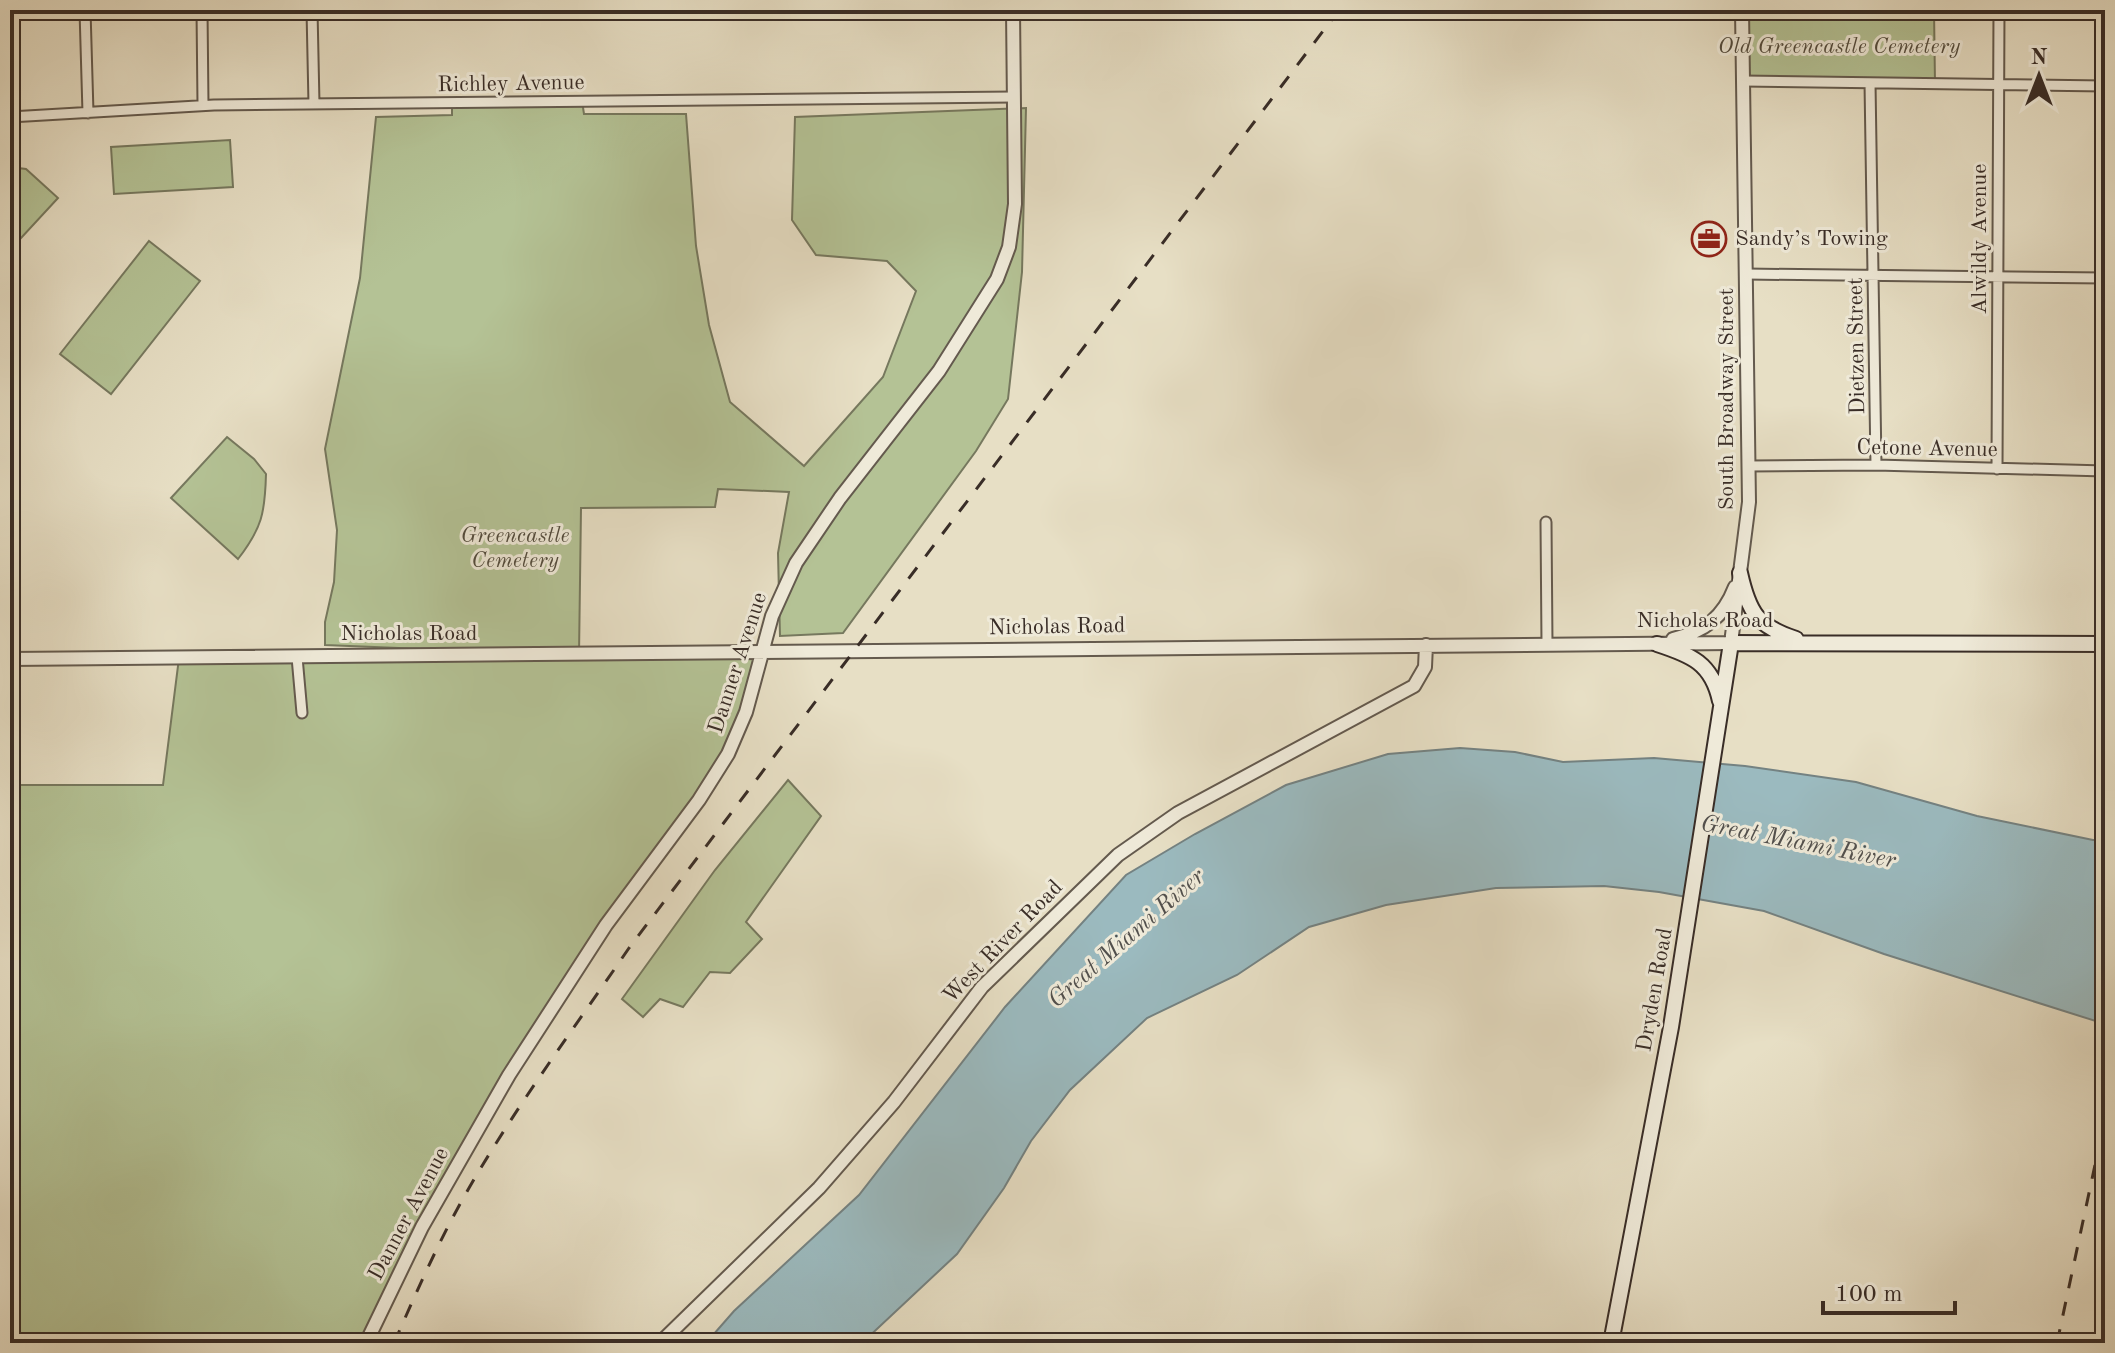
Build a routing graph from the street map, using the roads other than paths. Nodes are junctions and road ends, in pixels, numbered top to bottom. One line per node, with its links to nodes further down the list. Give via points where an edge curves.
1 (85, 10): 14 (street)
2 (202, 10): 13 (street)
3 (312, 10): 12 (street)
4 (1013, 10): 11 (street, Danner Avenue)
5 (1742, 10): 7 (street, South Broadway Street)
6 (1999, 10): 9 (street, Alwildy Avenue)
7 (1743, 81): 8 (street); 16 (street, South Broadway Street)
8 (1870, 83): 9 (street); 17 (street, Dietzen Street)
9 (1999, 84): 10 (street); 18 (street, Alwildy Avenue)
10 (2105, 86)
11 (1014, 97): 12 (street, Richley Avenue); 32 (street, Danner Avenue, via 1015,204 1009,247 997,279 939,371 812,536 784,587)
12 (314, 104): 13 (street, Richley Avenue)
13 (203, 105): 14 (street, Richley Avenue)
14 (88, 113): 15 (street, Richley Avenue)
15 (10, 117)
16 (1746, 274): 17 (street); 21 (street, South Broadway Street)
17 (1874, 275): 18 (street); 20 (street, Dietzen Street)
18 (1998, 277): 19 (street); 22 (street, Alwildy Avenue)
19 (2105, 278)
20 (1876, 465): 21 (street, Cetone Avenue); 22 (street, Cetone Avenue)
21 (1749, 466): 25 (street, South Broadway Street)
22 (1997, 469): 23 (street, Cetone Avenue)
23 (2105, 471)
24 (1546, 522): 28 (street)
25 (1740, 573): 26 (street, South Broadway Street); 27 (main road, via 1753,615 1779,633); 29 (street, via 1714,622)
26 (1731, 643): 27 (main road, Nicholas Road); 29 (street, Nicholas Road); 35 (main road, Dryden Road)
27 (1812, 643): 30 (main road, Nicholas Road)
28 (1547, 644): 29 (street, Nicholas Road); 31 (street, Nicholas Road)
29 (1657, 644): 35 (main road, via 1696,661)
30 (2105, 644)
31 (1426, 645): 32 (street, Nicholas Road); 38 (street, West River Road, via 1423,674 1414,686 1178,813 1091,879 982,987 894,1102 819,1188)
32 (761, 654): 33 (street, Nicholas Road); 37 (street, Danner Avenue, via 746,712 721,768 606,925 509,1075 422,1227)
33 (297, 657): 34 (street, Nicholas Road); 36 (street)
34 (10, 659)
35 (1720, 679): 39 (main road, Dryden Road, via 1721,709 1684,948)
36 (302, 713)
37 (366, 1343)
38 (660, 1343)
39 (1611, 1343)

